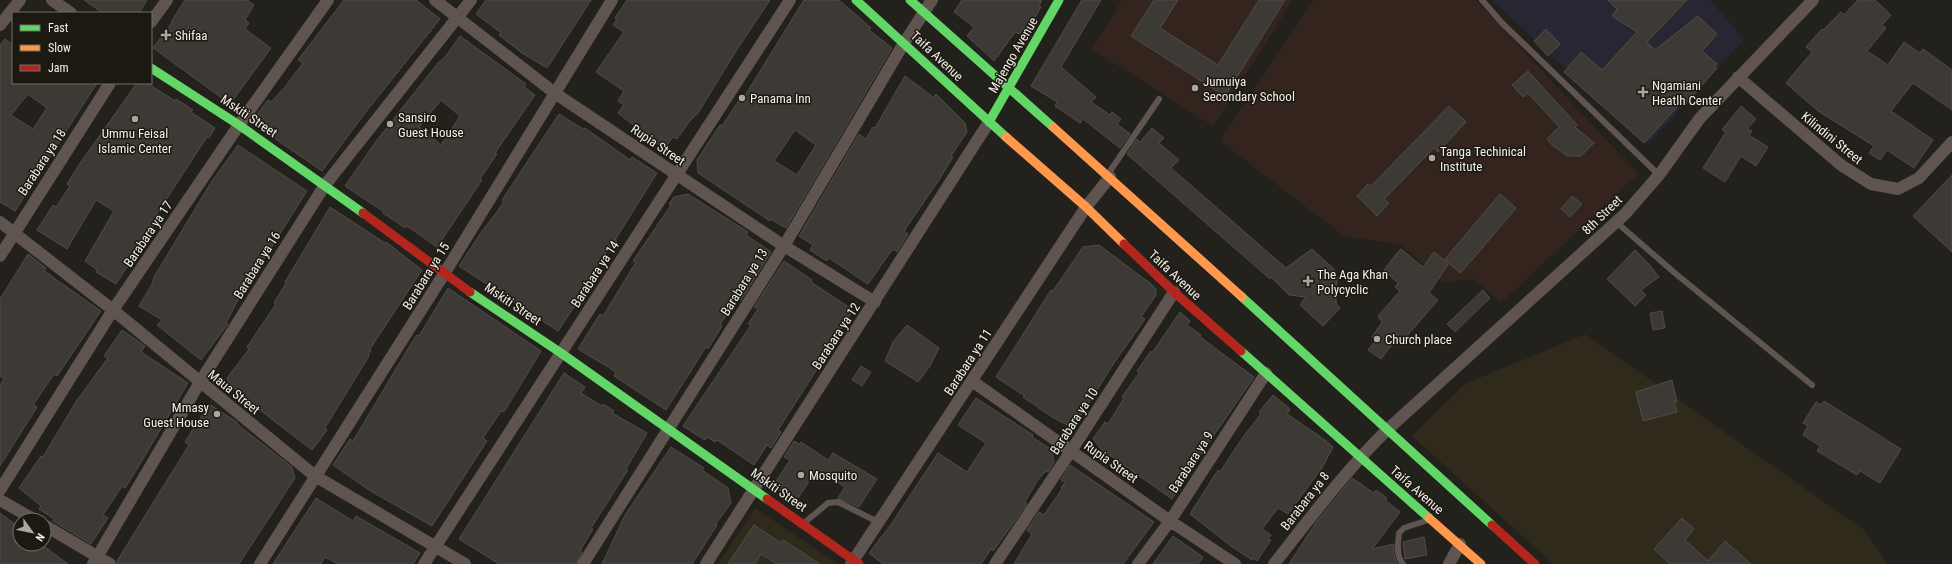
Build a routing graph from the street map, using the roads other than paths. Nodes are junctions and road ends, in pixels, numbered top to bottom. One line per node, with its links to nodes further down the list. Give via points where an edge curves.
1 (20, 0): 19 (street)
2 (52, 0): 15 (street)
3 (167, 0): 18 (street)
4 (328, 0): 28 (street, Barabara ya 17)
5 (435, 0): 17 (street, Rupia Street)
6 (471, 0): 17 (street, Barabara ya 16)
7 (612, 0): 25 (street, Barabara ya 15)
8 (790, 0): 30 (street, Barabara ya 14)
9 (856, 0): 20 (main road, Taifa Avenue)
10 (910, 0): 16 (main road, Taifa Avenue)
11 (932, 0): 16 (street, Barabara ya 13)
12 (1059, 0): 24 (main road, Majengo Avenue)
13 (1482, 0): 31 (lane, via 1502,23)
14 (1812, 0): 22 (street, 8th Street)
15 (70, 12)
16 (923, 12): 20 (street, Barabara ya 13); 24 (main road, Taifa Avenue)
17 (457, 17): 25 (street, Rupia Street); 33 (street, Barabara ya 16)
18 (152, 21)
19 (0, 25)
20 (904, 43): 27 (main road, Taifa Avenue); 38 (street, Barabara ya 13)
21 (152, 69): 28 (main road, Mskiti Street)
22 (1738, 76): 29 (street, Kilindini Street, via 1841,165 1871,184 1898,189 1919,178); 31 (street, 8th Street, via 1700,118)
23 (109, 84): 37 (street, Barabara ya 18)
24 (1010, 87): 27 (main road, Majengo Avenue); 32 (main road, Taifa Avenue)
25 (556, 94): 30 (street, Rupia Street); 40 (street, Barabara ya 15)
26 (1159, 99): 32 (lane)
27 (989, 122): 34 (main road, Taifa Avenue); 42 (street, Barabara ya 12)
28 (239, 125): 33 (main road, Mskiti Street); 43 (street, Barabara ya 17)
29 (1952, 142)
30 (677, 174): 38 (street, Rupia Street); 44 (street, Barabara ya 14)
31 (1659, 175): 36 (street, 8th Street)
32 (1108, 177): 34 (street, Barabara ya 11); 50 (main road, Taifa Avenue)
33 (324, 185): 40 (main road, Mskiti Street); 47 (street, Barabara ya 16)
34 (1086, 207): 41 (main road, Taifa Avenue); 46 (street, Barabara ya 11)
35 (0, 222): 37 (street, Maua Street)
36 (1616, 222): 48 (lane); 50 (street, 8th Street)
37 (13, 233): 39 (street, Barabara ya 18); 43 (street, Maua Street)
38 (784, 246): 42 (street, Rupia Street); 49 (street, Barabara ya 13)
39 (0, 256)
40 (444, 274): 44 (main road, Mskiti Street); 53 (street, Barabara ya 15)
41 (1174, 292): 45 (main road, Taifa Avenue); 51 (street, Barabara ya 10)
42 (875, 302): 55 (street, Barabara ya 12)
43 (113, 310): 47 (street, Maua Street); 54 (street, Barabara ya 17)
44 (561, 353): 49 (main road, Mskiti Street); 64 (street, Barabara ya 14)
45 (1266, 373): 52 (main road, Taifa Avenue); 59 (street, Barabara ya 9)
46 (972, 381): 51 (street, Rupia Street); 60 (street, Barabara ya 11)
47 (200, 382): 53 (street, Maua Street); 65 (street, Barabara ya 16)
48 (1812, 385)
49 (668, 429): 55 (main road, Mskiti Street); 71 (street, Barabara ya 13)
50 (1388, 429): 52 (street, 8th Street); 80 (main road, Taifa Avenue)
51 (1071, 451): 59 (street, Rupia Street); 73 (street, Barabara ya 10)
52 (1360, 456): 58 (main road, Taifa Avenue); 76 (street, Barabara ya 8)
53 (315, 476): 64 (street, Maua Street); 68 (street, Barabara ya 15)
54 (0, 490)
55 (754, 490): 61 (main road, Mskiti Street); 72 (street, Barabara ya 12)
56 (0, 500): 57 (street)
57 (21, 512)
58 (1430, 519): 63 (main road, Taifa Avenue); 77 (lane, via 1404,528 1399,533 1400,561)
59 (1170, 521): 74 (street, Barabara ya 9); 75 (street, Rupia Street)
60 (878, 522): 61 (lane, via 838,502 828,503); 66 (street, Barabara ya 11)
61 (802, 524): 66 (main road, Mskiti Street)
62 (52, 530): 65 (street)
63 (1460, 544): 78 (street); 79 (main road, Taifa Avenue)
64 (436, 546): 69 (street, Barabara ya 14); 70 (street, Maua Street)
65 (96, 560): 67 (street)
66 (855, 563)
67 (110, 564)
68 (260, 564)
69 (424, 564)
70 (465, 564)
71 (583, 564)
72 (706, 564)
73 (995, 564)
74 (1138, 564)
75 (1235, 564)
76 (1274, 564)
77 (1403, 564)
78 (1449, 564)
79 (1481, 564)
80 (1535, 564)

